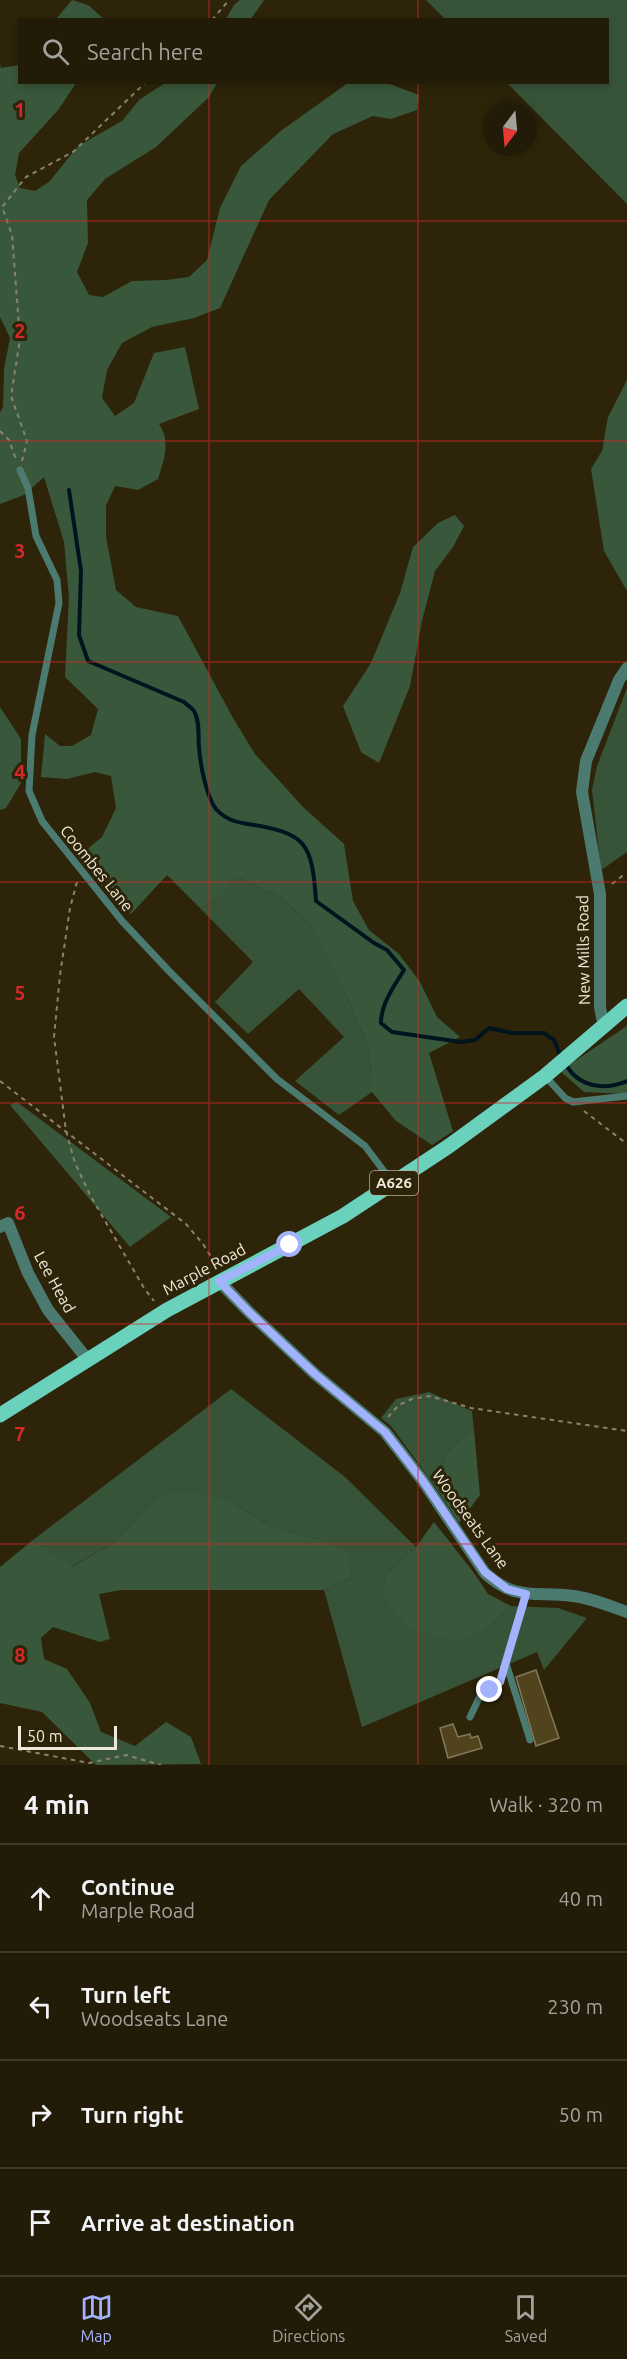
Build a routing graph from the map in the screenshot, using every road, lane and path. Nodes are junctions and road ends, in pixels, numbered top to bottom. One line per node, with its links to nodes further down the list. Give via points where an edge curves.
1 (230, 0): 2 (path)
2 (214, 18)
3 (144, 84): 5 (path, via 73,152 26,177 2,207 12,235 20,339 11,396 27,441)
4 (0, 431): 5 (path, via 9,440)
5 (20, 470): 7 (lane, Coombes Lane, via 28,488 36,536 57,580 59,603 32,735 29,791 42,820)
6 (627, 668): 9 (street, New Mills Road, via 586,761 582,792)
7 (80, 870): 16 (path, via 70,908 54,1037); 18 (lane, Coombes Lane, via 122,921 225,1028 277,1078 365,1146)
8 (626, 873): 9 (path)
9 (600, 894): 11 (street, New Mills Road, via 600,1007)
10 (627, 1006): 11 (main road, Marple Road / A626)
11 (606, 1024): 12 (main road, Marple Road / A626)
12 (545, 1076): 15 (lane); 18 (main road, Marple Road / A626)
13 (0, 1081): 16 (path)
14 (627, 1096): 15 (lane)
15 (573, 1102): 17 (path)
16 (66, 1131): 20 (path, via 186,1224 203,1244); 21 (path, via 90,1195 144,1288)
17 (627, 1144)
18 (393, 1183): 20 (main road, Marple Road / A626, via 343,1216)
19 (0, 1227): 22 (street, Lee Head, via 8,1223 48,1310)
20 (222, 1279): 21 (main road, Marple Road / A626); 24 (street, Woodseats Lane, via 249,1312)
21 (163, 1312): 22 (main road, Marple Road / A626)
22 (87, 1359): 23 (main road, Marple Road / A626)
23 (0, 1415)
24 (379, 1427): 25 (path, via 399,1405 430,1396 471,1408); 26 (street, Woodseats Lane, via 423,1481 485,1572 507,1589)
25 (627, 1431)
26 (526, 1594): 27 (street, Woodseats Lane, via 574,1596); 28 (lane)
27 (627, 1612)
28 (506, 1662): 29 (lane, via 500,1682 480,1696); 30 (lane)
29 (470, 1717)
30 (530, 1740)
31 (0, 1746): 32 (path, via 89,1763 126,1755)
32 (161, 1765)

